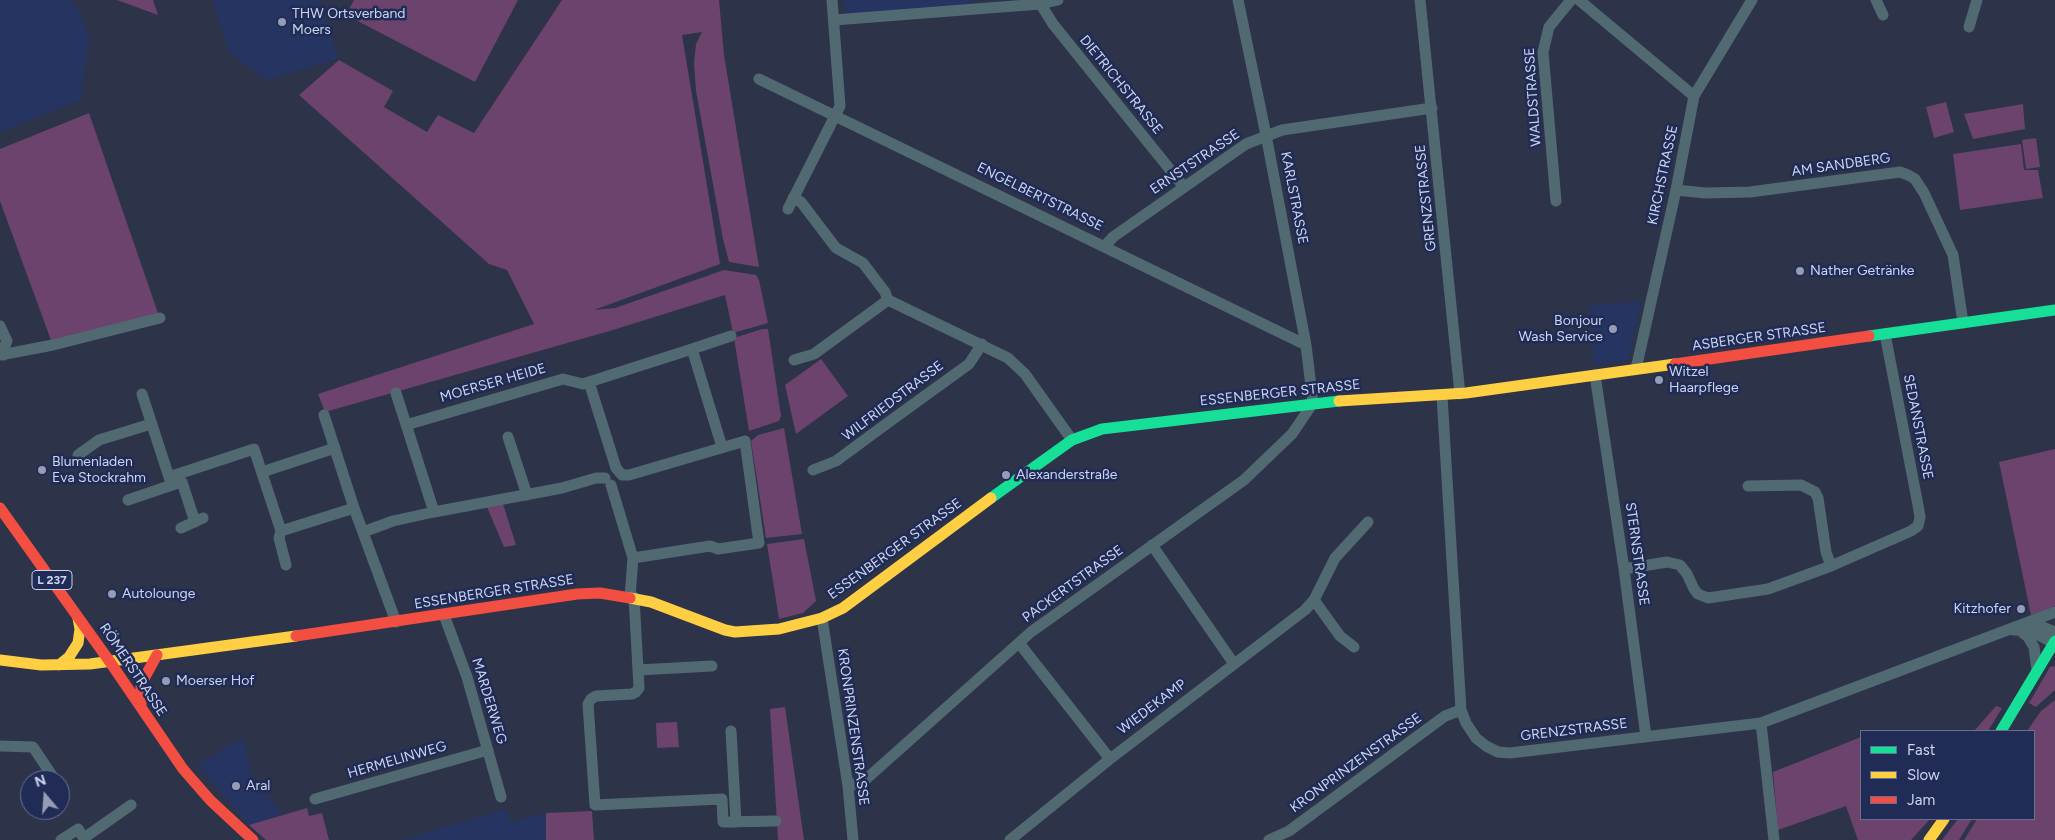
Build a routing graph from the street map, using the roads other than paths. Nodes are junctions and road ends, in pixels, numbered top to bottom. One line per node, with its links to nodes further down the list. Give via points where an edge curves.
1 (832, 0): 12 (street)
2 (1058, 0): 10 (street)
3 (1238, 0): 18 (street, KARLSTRASSE)
4 (1420, 0): 16 (street, GRENZSTRASSE)
5 (1571, 0): 22 (street, WALDSTRASSE, via 1549,27 1543,52)
6 (1579, 0): 15 (street)
7 (1752, 0): 15 (street, KIRCHSTRASSE)
8 (1876, 0): 11 (street)
9 (1977, 0): 13 (street)
10 (1039, 2): 12 (street); 19 (street, DIETRICHSTRASSE, via 1052,24)
11 (1883, 15)
12 (834, 20): 17 (street, via 840,106)
13 (1969, 26)
14 (759, 78): 17 (street, ENGELBERTSTRASSE)
15 (1694, 96): 20 (street, KIRCHSTRASSE)
16 (1432, 108): 18 (street, ERNSTSTRASSE); 41 (street, GRENZSTRASSE)
17 (836, 115): 21 (street); 24 (street, ENGELBERTSTRASSE)
18 (1266, 135): 19 (street, ERNSTSTRASSE, via 1246,144); 33 (street, KARLSTRASSE)
19 (1184, 187): 24 (street, ERNSTSTRASSE)
20 (1676, 190): 28 (street, AM SANDBERG, via 1750,192 1891,173 1908,174 1924,193 1953,255); 37 (street, KIRCHSTRASSE)
21 (793, 198): 23 (street); 25 (street, via 802,202 836,248 863,262)
22 (1556, 201)
23 (788, 209)
24 (1105, 246): 33 (street, ENGELBERTSTRASSE)
25 (888, 300): 32 (street); 36 (street, via 814,354)
26 (2055, 310): 28 (street, ASBERGER STRASSE)
27 (160, 318): 35 (street)
28 (1963, 323): 30 (street, ASBERGER STRASSE)
29 (0, 326): 35 (street, via 7,341)
30 (1885, 334): 37 (street, ASBERGER STRASSE); 71 (street, SEDANSTRASSE, via 1918,505 1918,526)
31 (731, 336): 34 (street)
32 (982, 344): 49 (street, via 1008,358 1025,374); 53 (street, WILFRIEDSTRASSE, via 968,364 836,461)
33 (1306, 346): 44 (street, KARLSTRASSE)
34 (692, 349): 39 (street); 50 (street)
35 (2, 355)
36 (794, 360)
37 (1636, 369): 38 (street, ASBERGER STRASSE)
38 (1595, 375): 41 (street, ASBERGER STRASSE); 72 (street, STERNSTRASSE)
39 (589, 382): 47 (street, MOERSER HEIDE, via 583,384 563,379); 54 (street)
40 (396, 393): 47 (street)
41 (1463, 393): 43 (street, ESSENBERGER STRASSE)
42 (142, 394): 46 (street)
43 (1442, 396): 44 (street, ESSENBERGER STRASSE); 94 (street, GRENZSTRASSE)
44 (1313, 403): 49 (street, ESSENBERGER STRASSE, via 1102,429); 68 (street, PACKERTSTRASSE, via 1292,434 1244,480)
45 (324, 415): 51 (street)
46 (151, 424): 52 (street, via 99,440); 56 (street)
47 (406, 425): 63 (street)
48 (508, 437): 59 (street)
49 (1072, 440): 78 (street, ESSENBERGER STRASSE, via 843,608)
50 (722, 447): 54 (street, via 629,475); 69 (street, via 745,441 759,543 710,546)
51 (335, 448): 55 (street); 62 (street)
52 (78, 455)
53 (813, 470)
54 (619, 471): 57 (street, via 606,474)
55 (262, 472): 56 (street, via 254,449); 66 (street)
56 (170, 481): 60 (street); 65 (street, via 182,482 199,520)
57 (608, 482): 59 (street, via 596,478); 69 (street)
58 (1748, 486): 71 (street, via 1801,485 1815,492)
59 (527, 495): 63 (street)
60 (128, 500)
61 (0, 508): 77 (street, RÖMERSTRASSE / L 237)
62 (354, 508): 66 (street); 67 (street)
63 (434, 512): 67 (street)
64 (1368, 522): 74 (street, WIEDEKAMP, via 1335,558)
65 (181, 528)
66 (281, 531): 70 (street, via 279,538)
67 (363, 532): 79 (street)
68 (1152, 545): 83 (street, PACKERTSTRASSE); 88 (street)
69 (634, 558): 73 (street)
70 (286, 565)
71 (1831, 566): 72 (street, via 1768,590 1708,598 1698,594 1680,565 1667,562)
72 (1624, 569): 98 (street, STERNSTRASSE)
73 (632, 597): 76 (street, ESSENBERGER STRASSE, via 577,594); 78 (street, ESSENBERGER STRASSE, via 735,632 779,629); 91 (street)
74 (1314, 600): 84 (street, via 1340,636); 88 (street, WIEDEKAMP)
75 (2055, 612): 80 (street, GRENZSTRASSE)
76 (444, 615): 79 (street, ESSENBERGER STRASSE); 100 (street, MARDERWEG, via 467,677)
77 (78, 618): 87 (street, RÖMERSTRASSE / L 237); 89 (street, via 78,643)
78 (822, 618): 103 (street, KRONPRINZENSTRASSE)
79 (396, 622): 85 (street, ESSENBERGER STRASSE)
80 (2031, 622): 81 (street, GRENZSTRASSE); 82 (street)
81 (2014, 630): 82 (street); 92 (street, via 2028,637 2034,647); 95 (street, GRENZSTRASSE)
82 (2055, 640): 92 (street)
83 (1020, 643): 101 (street); 103 (street, PACKERTSTRASSE, via 864,782)
84 (1354, 647)
85 (157, 656): 87 (street, ESSENBERGER STRASSE); 93 (street, via 141,684)
86 (0, 660): 89 (street, ESSENBERGER STRASSE)
87 (110, 662): 89 (street, ESSENBERGER STRASSE); 93 (street, RÖMERSTRASSE / L 237)
88 (1234, 664): 101 (street, WIEDEKAMP)
89 (59, 665)
90 (712, 666): 91 (street)
91 (638, 670): 107 (street, via 639,688 636,692 596,696 588,704 595,805)
92 (2037, 670): 96 (street)
93 (141, 707): 115 (street, RÖMERSTRASSE / L 237, via 185,772)
94 (1461, 710): 98 (street, GRENZSTRASSE, via 1476,738 1498,752); 113 (street, KRONPRINZENSTRASSE, via 1445,716)
95 (1761, 723): 98 (street, GRENZSTRASSE); 119 (street)
96 (2002, 730)
97 (731, 731): 105 (street)
98 (1646, 737)
99 (0, 746): 102 (street, via 33,747)
100 (488, 750): 104 (street, MARDERWEG); 106 (street, HERMELINWEG)
101 (1110, 759): 117 (street, WIEDEKAMP)
102 (48, 770)
103 (848, 786): 116 (street, KRONPRINZENSTRASSE)
104 (501, 797)
105 (734, 798): 107 (street); 111 (street)
106 (315, 799)
107 (722, 799): 111 (street, via 723,822)
108 (131, 805): 112 (street)
109 (776, 820): 111 (street)
110 (1943, 820): 120 (street)
111 (736, 822)
112 (82, 836): 114 (street)
113 (1292, 836): 118 (street, KRONPRINZENSTRASSE)
114 (61, 840)
115 (253, 840)
116 (853, 840)
117 (1010, 840)
118 (1269, 840)
119 (1774, 840)
120 (1928, 840)

